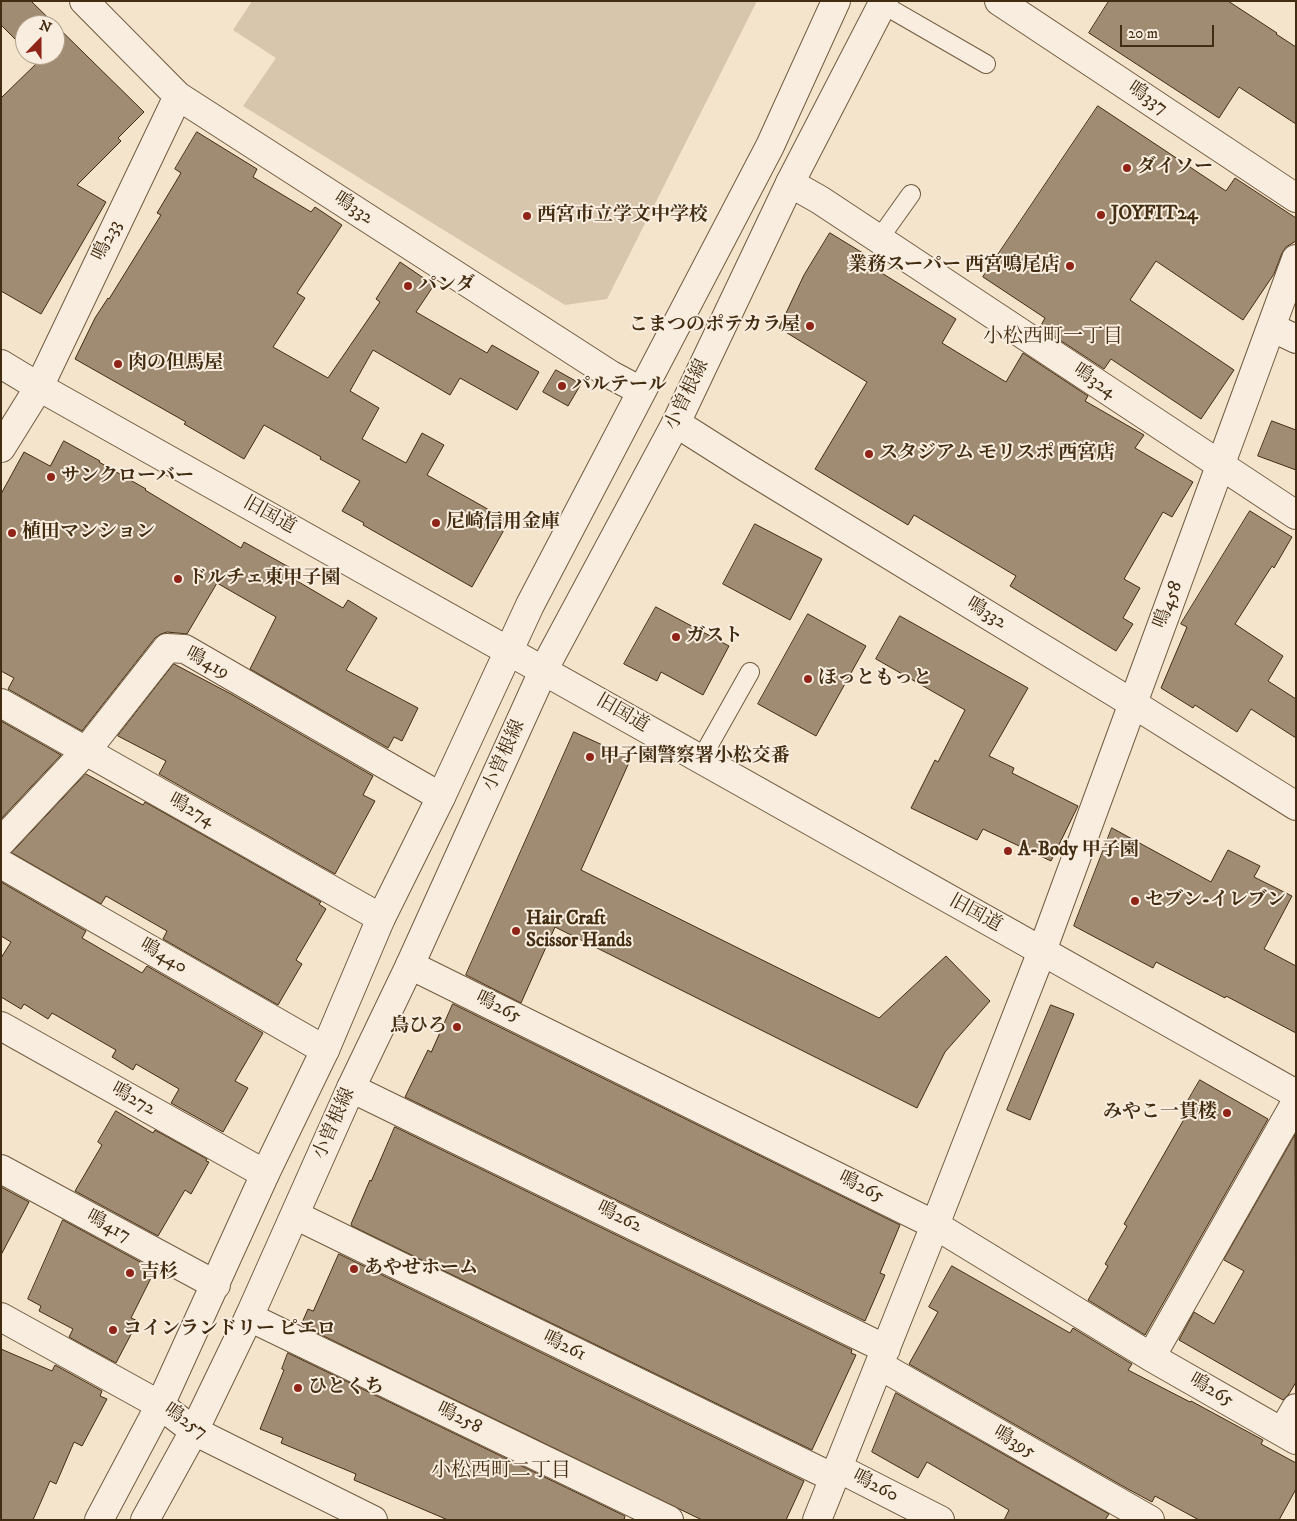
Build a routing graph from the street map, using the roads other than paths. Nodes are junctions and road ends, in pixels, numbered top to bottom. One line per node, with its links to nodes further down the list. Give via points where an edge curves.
1 (84, 1): 6 (street, 鳴332)
2 (836, 1): 16 (street, via 770,146)
3 (999, 1): 9 (street, 鳴337)
4 (883, 3): 5 (lane); 7 (street, 小曽根線)
5 (986, 64)
6 (178, 96): 15 (street, 鳴233); 16 (street, 鳴332, via 603,370)
7 (790, 183): 10 (street, 鳴324); 17 (street, 小曽根線)
8 (911, 194): 10 (lane)
9 (1296, 198)
10 (880, 239): 19 (street, 鳴324)
11 (1296, 259): 12 (street, 鳴458)
12 (1271, 327): 13 (street); 19 (street, 鳴458)
13 (1296, 340)
14 (1, 364): 15 (street, 旧国道)
15 (39, 387): 18 (street, 鳴233); 21 (street, 旧国道)
16 (642, 391): 21 (street)
17 (676, 423): 22 (street, 小曽根線); 25 (street, 鳴332)
18 (1, 448)
19 (1221, 466): 20 (street, 鳴324); 25 (street, 鳴458)
20 (1296, 515)
21 (508, 649): 22 (street, 旧国道); 28 (street)
22 (544, 669): 27 (street, 旧国道); 34 (street, 小曽根線)
23 (750, 672): 27 (lane)
24 (1, 703): 26 (street, 鳴274)
25 (1132, 703): 29 (street, 鳴332); 33 (street, 鳴458)
26 (86, 751): 28 (street, 鳴419, via 167,648 185,649); 30 (street, 鳴419); 32 (street, 鳴274)
27 (701, 759): 33 (street, 旧国道)
28 (441, 797): 32 (street)
29 (1296, 806)
30 (1, 842)
31 (1, 864): 36 (street, 鳴440)
32 (381, 918): 36 (street)
33 (1042, 951): 38 (street, 旧国道); 43 (street, 鳴458)
34 (410, 965): 37 (street, 小曽根線); 43 (street, 鳴265)
35 (4, 1033): 41 (street, 鳴272)
36 (325, 1050): 41 (street)
37 (351, 1088): 42 (street, 小曽根線); 48 (street, 鳴262)
38 (1296, 1094)
39 (1296, 1102): 47 (street)
40 (1, 1169): 44 (street, 鳴417)
41 (266, 1174): 44 (street)
42 (295, 1215): 45 (street, 小曽根線); 53 (street, 鳴261)
43 (935, 1226): 47 (street, 鳴265); 48 (street, 鳴458)
44 (216, 1285): 49 (street)
45 (249, 1317): 51 (street, 小曽根線); 57 (street, 鳴258)
46 (2, 1318): 49 (street, 鳴257)
47 (1151, 1356): 52 (street, 鳴265)
48 (883, 1357): 53 (street, 鳴458); 60 (street, 鳴395)
49 (160, 1405): 51 (street, 鳴257); 54 (street)
50 (1296, 1408): 52 (street)
51 (194, 1431): 55 (street, 小曽根線); 56 (street, 鳴257)
52 (1289, 1436)
53 (836, 1473): 58 (street, 鳴458); 59 (street, 鳴260)
54 (99, 1520)
55 (145, 1520)
56 (373, 1520)
57 (669, 1520)
58 (817, 1520)
59 (940, 1520)
60 (1150, 1520)

